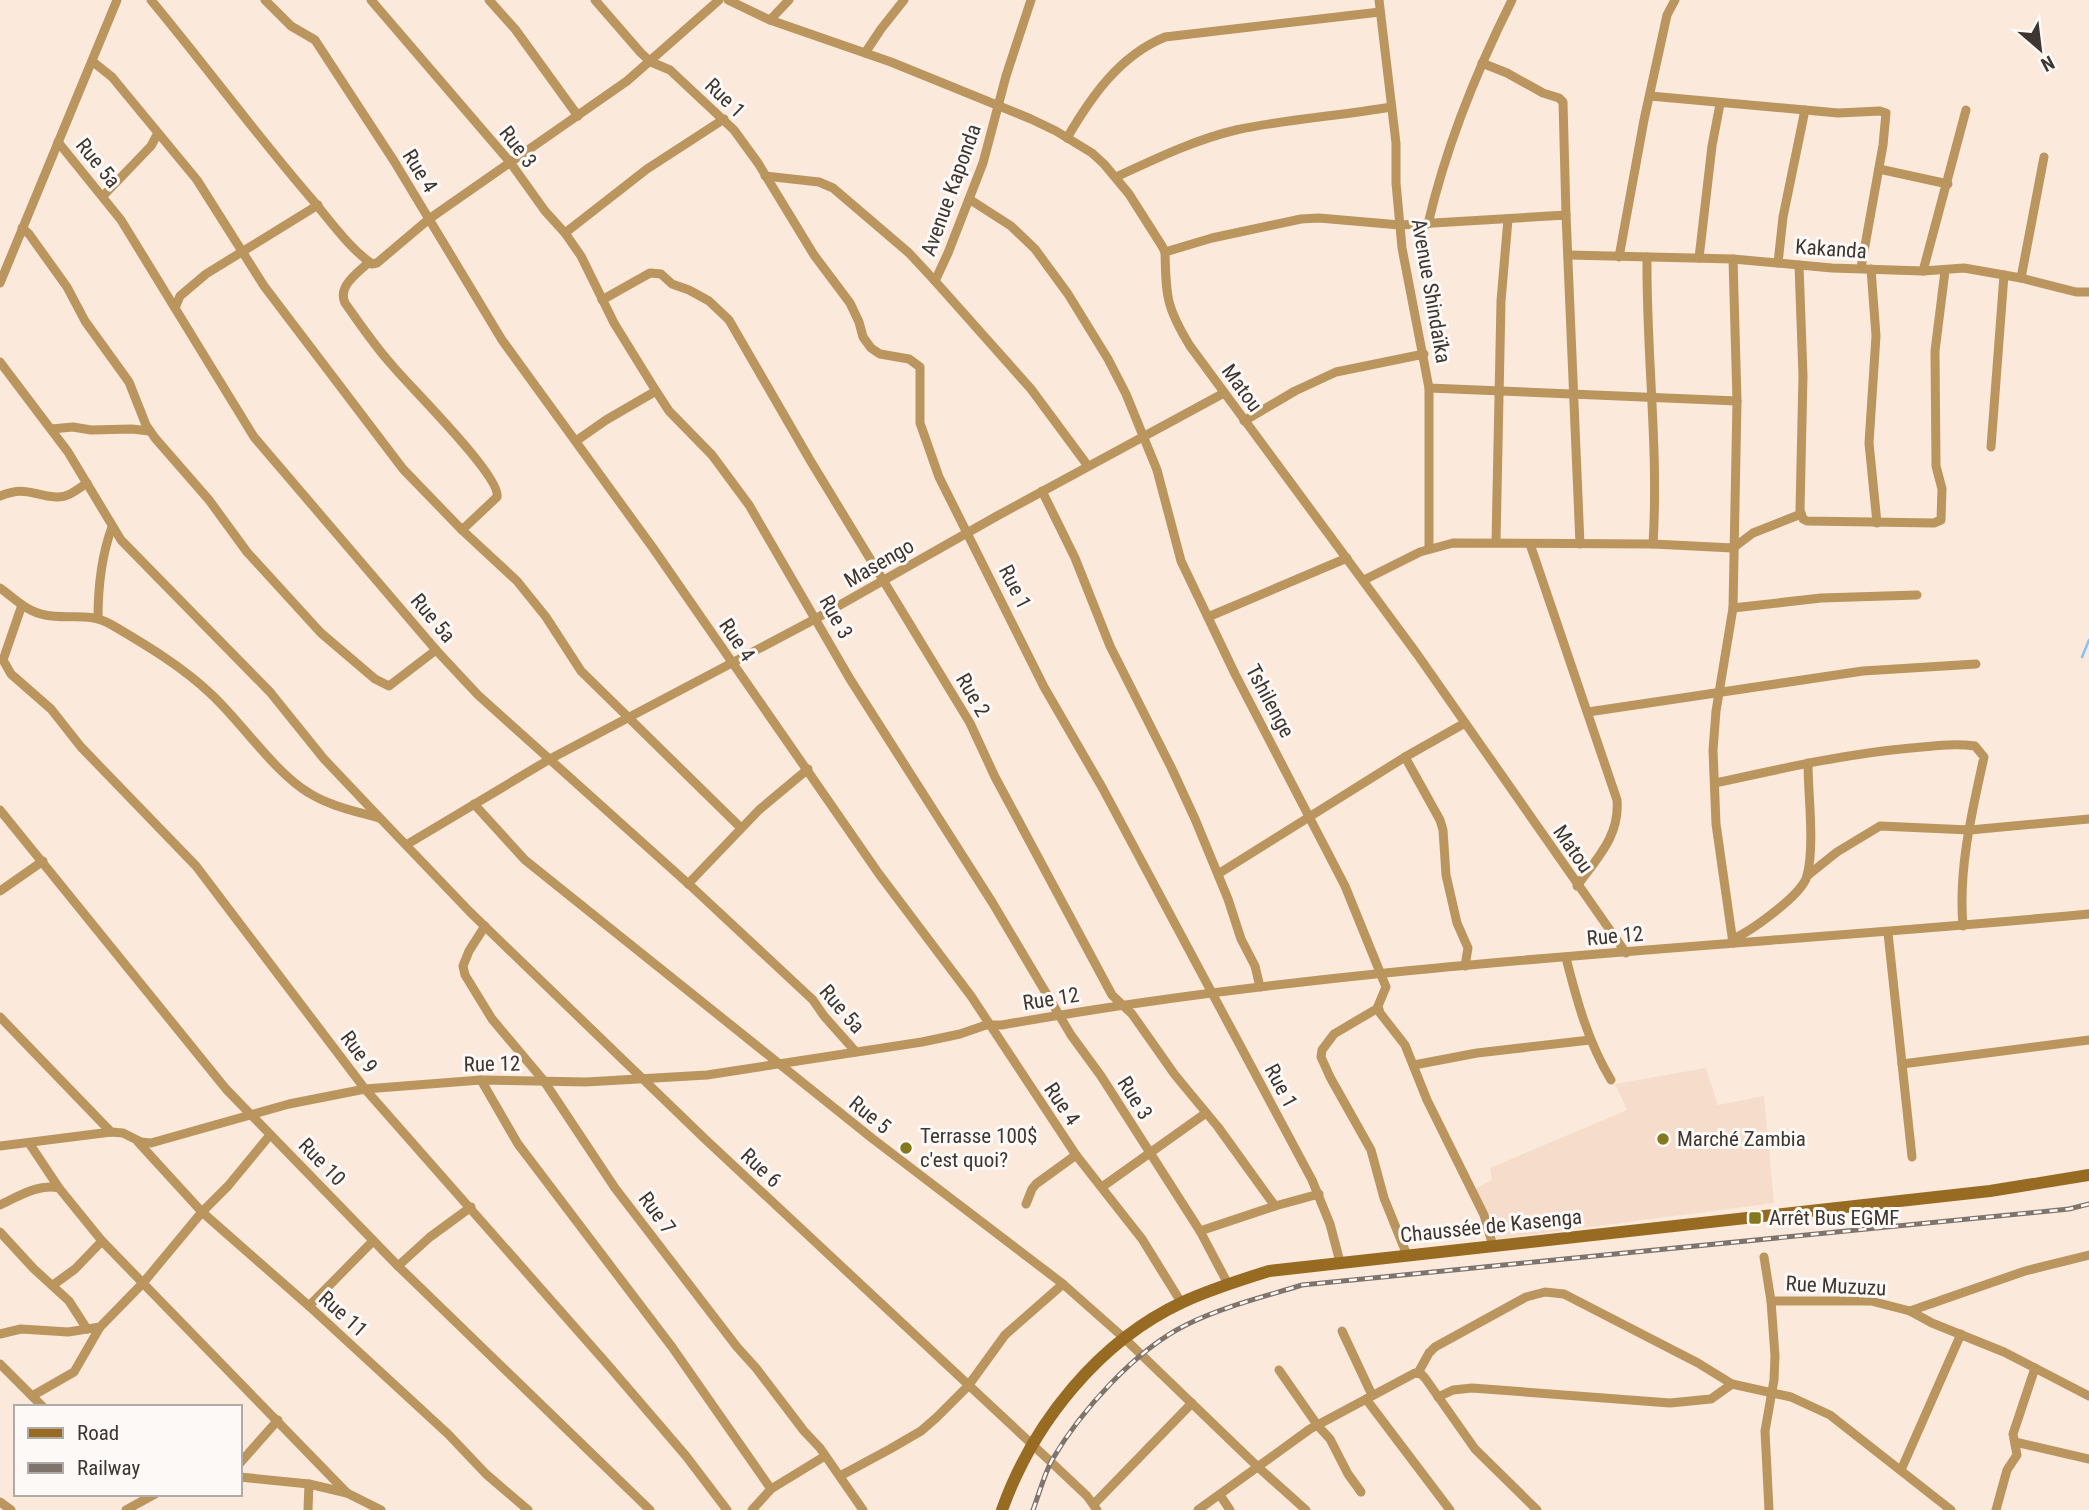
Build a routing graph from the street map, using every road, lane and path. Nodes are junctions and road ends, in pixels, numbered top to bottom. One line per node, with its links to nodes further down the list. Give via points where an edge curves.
1 (117, 0): 18 (street)
2 (151, 0): 40 (street)
3 (265, 0): 42 (street, Rue 4, via 291,26 315,40)
4 (370, 0): 33 (street, Rue 3)
5 (489, 0): 27 (street)
6 (595, 0): 19 (street, Rue 1)
7 (719, 0): 19 (street)
8 (728, 0): 16 (street)
9 (789, 0): 16 (street)
10 (904, 0): 17 (street)
11 (1031, 0): 23 (street, Avenue Kaponda)
12 (1378, 0): 15 (street, Avenue Shindaïka)
13 (1512, 0): 20 (street)
14 (1675, 0): 21 (street)
15 (1380, 12): 24 (street, Avenue Shindaïka); 30 (street, via 1165,37 1139,50 1116,70)
16 (770, 20): 17 (street)
17 (865, 53): 23 (street)
18 (92, 61): 29 (street, via 112,77); 31 (street)
19 (651, 62): 27 (street); 28 (street, Rue 1, via 670,70)
20 (1482, 63): 41 (street, via 1563,102); 44 (street, via 1444,158)
21 (1650, 96): 22 (street); 51 (street)
22 (1720, 104): 25 (street); 53 (street)
23 (998, 107): 30 (street); 39 (street, Avenue Kaponda)
24 (1391, 107): 36 (street, via 1235,131); 45 (street, Avenue Shindaïka)
25 (1805, 110): 34 (street, via 1886,113); 56 (street)
26 (1966, 110): 37 (street)
27 (578, 116): 33 (street)
28 (724, 119): 35 (street, Rue 1); 47 (street, via 637,176)
29 (158, 133): 38 (street); 48 (street, via 197,180)
30 (1067, 138): 36 (street, via 1092,153)
31 (58, 142): 38 (street, Rue 5a); 46 (street)
32 (2044, 157): 62 (street)
33 (510, 162): 42 (street); 47 (street, Rue 3)
34 (1879, 169): 37 (street); 58 (street)
35 (765, 176): 63 (street, via 820,182 833,188); 91 (street, Rue 1, via 855,310 866,343 876,353 909,359 920,367 923,434)
36 (1116, 177): 49 (street)
37 (1948, 184): 59 (street)
38 (103, 196): 67 (street, Rue 5a)
39 (969, 199): 63 (street, Avenue Kaponda); 80 (street, Tshilenge, via 1011,226 1049,267 1108,359)
40 (318, 205): 48 (street); 55 (street)
41 (1566, 215): 43 (street); 50 (street)
42 (429, 219): 55 (street); 81 (street, Rue 4, via 502,340)
43 (1508, 219): 44 (street); 72 (street)
44 (1427, 224): 45 (street)
45 (1401, 225): 49 (street, via 1301,219); 68 (street, Avenue Shindaïka, via 1405,272)
46 (22, 228): 64 (street); 79 (street, via 129,382)
47 (565, 233): 66 (street, Rue 3)
48 (241, 251): 67 (street, via 187,289); 90 (street, via 403,469)
49 (1165, 252): 73 (street, Matou, via 1171,311)
50 (1567, 255): 51 (street, Kakanda); 74 (street)
51 (1619, 257): 52 (street, Kakanda)
52 (1647, 257): 53 (street, Kakanda); 75 (street)
53 (1699, 258): 54 (street, Kakanda)
54 (1733, 258): 56 (street, Kakanda); 76 (street)
55 (373, 262): 90 (street, via 345,287 345,303 392,366 496,486 497,498)
56 (1778, 263): 57 (street, Kakanda)
57 (1799, 265): 58 (street, Kakanda); 87 (street)
58 (1866, 269): 59 (street, Kakanda); 88 (street, via 1876,336 1869,443)
59 (1923, 271): 60 (street, Kakanda)
60 (1945, 271): 61 (street, Kakanda, via 1965,268); 88 (street, via 1935,351 1941,520)
61 (2004, 275): 62 (street, Kakanda); 82 (street)
62 (2021, 278): 65 (street, Kakanda)
63 (935, 281): 83 (street, Avenue Kaponda, via 1031,389)
64 (0, 283)
65 (2089, 292)
66 (603, 300): 71 (street, Rue 3); 100 (street, Rue 2, via 650,273 661,274 709,301 729,320)
67 (175, 308): 108 (street, Rue 5a, via 254,437)
68 (1424, 354): 70 (street, Avenue Shindaïka); 77 (street, via 1336,372)
69 (0, 362): 78 (street, Rue 6)
70 (1429, 388): 72 (street); 96 (street, Avenue Shindaïka)
71 (656, 391): 81 (street); 107 (street, Rue 3, via 743,496)
72 (1499, 391): 74 (street); 92 (street)
73 (1224, 393): 77 (street, Matou); 80 (street, Masengo)
74 (1574, 395): 75 (street); 94 (street)
75 (1653, 398): 76 (street); 95 (street)
76 (1737, 401): 97 (street)
77 (1244, 421): 98 (street, Matou)
78 (51, 429): 79 (street); 84 (street, Rue 6)
79 (149, 431): 108 (street, via 247,552 321,632 375,679 393,685)
80 (1144, 437): 83 (street, Masengo); 105 (street, Tshilenge, via 1166,500 1175,545)
81 (576, 441): 109 (street, Rue 4)
82 (1991, 447)
83 (1088, 466): 85 (street, Masengo)
84 (87, 484): 86 (street, via 55,498 27,491); 89 (street, Rue 6)
85 (1042, 491): 91 (street, Masengo); 129 (street)
86 (0, 496)
87 (1801, 514): 88 (street, via 1807,521); 97 (street, via 1754,533)
88 (1877, 523)
89 (112, 527): 106 (street, via 105,546); 123 (street, Rue 6, via 270,692)
90 (462, 530): 113 (street, via 517,581 575,663)
91 (968, 532): 100 (street, Masengo); 144 (street, Rue 1, via 1044,687)
92 (1496, 542): 93 (street); 96 (street)
93 (1530, 544): 94 (street); 112 (street)
94 (1580, 544): 95 (street)
95 (1653, 544): 97 (street)
96 (1429, 548): 99 (street)
97 (1733, 548): 104 (street)
98 (1347, 558): 99 (street, Matou); 105 (street)
99 (1364, 580): 114 (street, Matou)
100 (883, 581): 107 (street, Masengo); 145 (street, Rue 2, via 970,723 1043,868)
101 (0, 588): 103 (street)
102 (1917, 595): 104 (street, via 1821,598)
103 (22, 605): 106 (street, via 43,615); 160 (street, Rue 9, via 4,660 11,674 51,709 81,747 196,866)
104 (1733, 608): 111 (street)
105 (1208, 617): 122 (street, Tshilenge)
106 (98, 618): 123 (street, via 163,657 212,694 299,787 317,798)
107 (817, 618): 109 (street, Masengo); 147 (street, Rue 3)
108 (436, 650): 116 (street, Rue 5a, via 478,695)
109 (732, 663): 113 (street, Masengo); 118 (street, Rue 4)
110 (1976, 664): 111 (street, via 1863,671)
111 (1718, 695): 112 (street); 119 (street, via 1713,728)
112 (1588, 712): 132 (street, via 1618,813 1613,835)
113 (629, 716): 116 (street, Masengo); 125 (street)
114 (1465, 723): 115 (street); 132 (street, Matou)
115 (1405, 757): 122 (street); 141 (street, via 1443,830 1446,875 1468,948)
116 (550, 758): 120 (street, Masengo); 131 (street, Rue 5a)
117 (1808, 762): 119 (street); 126 (street, via 1873,752 1975,746 1984,757); 130 (street)
118 (808, 769): 125 (street); 149 (street, Rue 4)
119 (1716, 783): 138 (street, via 1716,824)
120 (474, 804): 127 (street, Masengo); 154 (street, Rue 5, via 525,860)
121 (0, 810): 128 (street, Rue 10)
122 (1311, 817): 129 (street); 142 (street, Tshilenge)
123 (380, 818): 127 (street, Rue 6)
124 (2089, 819): 126 (street)
125 (741, 828): 131 (street)
126 (1970, 830): 130 (street, via 1880,826); 136 (street, via 1961,886)
127 (406, 845): 135 (street, Rue 6)
128 (43, 861): 133 (street); 162 (street, Rue 10, via 206,1066)
129 (1218, 874): 143 (street)
130 (1807, 876): 138 (street, via 1781,907)
131 (688, 884): 152 (street, Rue 5a, via 813,1000)
132 (1577, 886): 139 (street, Matou)
133 (0, 891)
134 (2089, 914): 136 (street, Rue 12)
135 (485, 926): 156 (street, Rue 6); 159 (street, Rue 7, via 469,951 465,975 492,1019)
136 (1963, 926): 137 (street, Rue 12)
137 (1888, 933): 138 (street, Rue 12); 153 (street)
138 (1733, 941): 139 (street, Rue 12)
139 (1626, 953): 140 (street, Rue 12)
140 (1566, 958): 141 (street, Rue 12); 150 (street)
141 (1465, 966): 142 (street, Rue 12)
142 (1381, 973): 143 (street, Rue 12); 146 (street, Tshilenge, via 1386,990)
143 (1260, 987): 144 (street, Rue 12)
144 (1211, 994): 145 (street, Rue 12); 174 (street, Rue 1)
145 (1122, 1006): 147 (street, Rue 12); 161 (street, Rue 2)
146 (1378, 1008): 155 (street, via 1402,1038); 185 (street, via 1334,1034 1321,1057 1371,1150 1384,1198)
147 (1059, 1016): 149 (street, Rue 12); 169 (street, Rue 3)
148 (0, 1017): 163 (street)
149 (988, 1025): 152 (street, Rue 12, via 949,1037); 168 (street, Rue 4)
150 (1590, 1040): 155 (street); 158 (street)
151 (2089, 1040): 153 (street)
152 (856, 1052): 154 (street, Rue 12)
153 (1902, 1063): 170 (street)
154 (782, 1065): 156 (street, Rue 12); 191 (street, Rue 5)
155 (1414, 1065): 184 (street, via 1484,1215)
156 (645, 1079): 159 (street, Rue 12); 209 (street, Rue 6)
157 (481, 1080): 159 (street, Rue 12); 160 (street, Rue 12); 229 (street, via 518,1144 673,1348)
158 (1611, 1080)
159 (544, 1081): 221 (street, Rue 7, via 615,1188)
160 (365, 1089): 162 (street, Rue 12); 178 (street, Rue 9)
161 (1206, 1113): 169 (street); 177 (street, Rue 2)
162 (250, 1114): 164 (street, Rue 10); 165 (street, Rue 12, via 151,1143)
163 (111, 1132): 165 (street, Rue 12); 166 (street, Rue 12)
164 (271, 1135): 179 (street); 183 (street, Rue 10)
165 (136, 1140): 179 (street, Rue 11)
166 (29, 1143): 167 (street, Rue 12); 173 (street)
167 (0, 1146)
168 (1076, 1155): 172 (street, Rue 4); 175 (street, via 1036,1185)
169 (1149, 1155): 172 (street); 180 (street, Rue 3)
170 (1912, 1157)
171 (2089, 1175): 184 (main road, Chaussée de Kasenga, via 1990,1191)
172 (1102, 1187): 195 (street, Rue 4, via 1142,1239)
173 (59, 1188): 176 (street, via 47,1186); 182 (street)
174 (1319, 1194): 177 (street); 188 (street, Rue 1)
175 (1026, 1204)
176 (0, 1205)
177 (1275, 1206): 180 (street)
178 (471, 1208): 189 (street); 242 (street, Rue 9, via 686,1456)
179 (202, 1212): 190 (street); 196 (street, Rue 11)
180 (1200, 1231): 192 (street, Rue 3)
181 (0, 1232): 193 (street)
182 (102, 1241): 190 (street); 193 (street)
183 (373, 1241): 189 (street, Rue 10); 196 (street)
184 (1493, 1246): 185 (main road, Chaussée de Kasenga)
185 (1408, 1255): 188 (main road, Chaussée de Kasenga)
186 (2089, 1255): 197 (street, via 2025,1271)
187 (1764, 1257): 194 (street)
188 (1340, 1262): 192 (main road, Chaussée de Kasenga, via 1269,1271)
189 (398, 1266): 241 (street, Rue 10)
190 (143, 1283): 198 (street); 217 (street)
191 (1063, 1284): 203 (street, Rue 5); 209 (street, via 1005,1335)
192 (1228, 1284): 195 (main road, Chaussée de Kasenga)
193 (53, 1285): 199 (street)
194 (1771, 1301): 197 (street, Rue Muzuzu, via 1871,1301); 211 (street, Rue Muzuzu, via 1775,1366)
195 (1181, 1303): 203 (main road, Chaussée de Kasenga)
196 (309, 1306): 240 (street, Rue 11)
197 (1910, 1311): 202 (street, Rue Muzuzu)
198 (100, 1327): 199 (street); 212 (street, via 74,1372)
199 (88, 1329): 201 (street, via 21,1329)
200 (1342, 1331): 213 (street)
201 (0, 1334)
202 (1961, 1334): 205 (street, Rue Muzuzu); 225 (street)
203 (1124, 1338): 215 (street, Rue 5); 220 (main road, Chaussée de Kasenga, via 1079,1382)
204 (0, 1364): 212 (street)
205 (2035, 1368): 210 (street, Rue Muzuzu); 219 (street, via 2015,1426)
206 (1279, 1370): 218 (street)
207 (1418, 1373): 208 (street, via 1429,1353 1444,1341 1526,1297 1552,1292 1570,1297); 213 (street); 214 (street)
208 (1732, 1384): 211 (street); 214 (street, via 1706,1401 1670,1403 1472,1388)
209 (968, 1386): 220 (street, Rue 6); 226 (street, via 921,1431)
210 (2088, 1393)
211 (1770, 1394): 225 (street, via 1791,1397 1830,1415); 251 (street, Rue Muzuzu, via 1765,1444)
212 (32, 1396): 216 (street)
213 (1369, 1397): 218 (street); 249 (street)
214 (1438, 1397): 250 (street, via 1480,1455)
215 (1192, 1403): 224 (street, Rue 5); 235 (street)
216 (41, 1405)
217 (278, 1420): 223 (street); 231 (street)
218 (1318, 1426): 224 (street); 230 (street)
219 (2015, 1442): 222 (street); 253 (street, via 2017,1455 2007,1470)
220 (1032, 1444): 235 (street, Rue 6); 245 (main road, Chaussée de Kasenga)
221 (825, 1456): 226 (street, Rue 7); 229 (street)
222 (2089, 1459)
223 (242, 1461)
224 (1259, 1468): 232 (street); 248 (street, Rue 5)
225 (1901, 1470): 252 (street)
226 (840, 1476): 244 (street, Rue 7)
227 (242, 1477): 228 (street)
228 (310, 1484): 231 (street); 238 (street)
229 (771, 1489): 243 (street)
230 (1361, 1492)
231 (347, 1493): 239 (street)
232 (1220, 1495): 246 (street); 247 (street)
233 (142, 1497): 237 (street)
234 (0, 1502): 236 (street)
235 (1096, 1507)
236 (11, 1510)
237 (126, 1510)
238 (308, 1510)
239 (381, 1510)
240 (528, 1510)
241 (650, 1510)
242 (727, 1510)
243 (752, 1510)
244 (863, 1510)
245 (1003, 1510)
246 (1198, 1510)
247 (1230, 1510)
248 (1306, 1510)
249 (1450, 1510)
250 (1537, 1510)
251 (1769, 1510)
252 (1951, 1510)
253 (1996, 1510)

